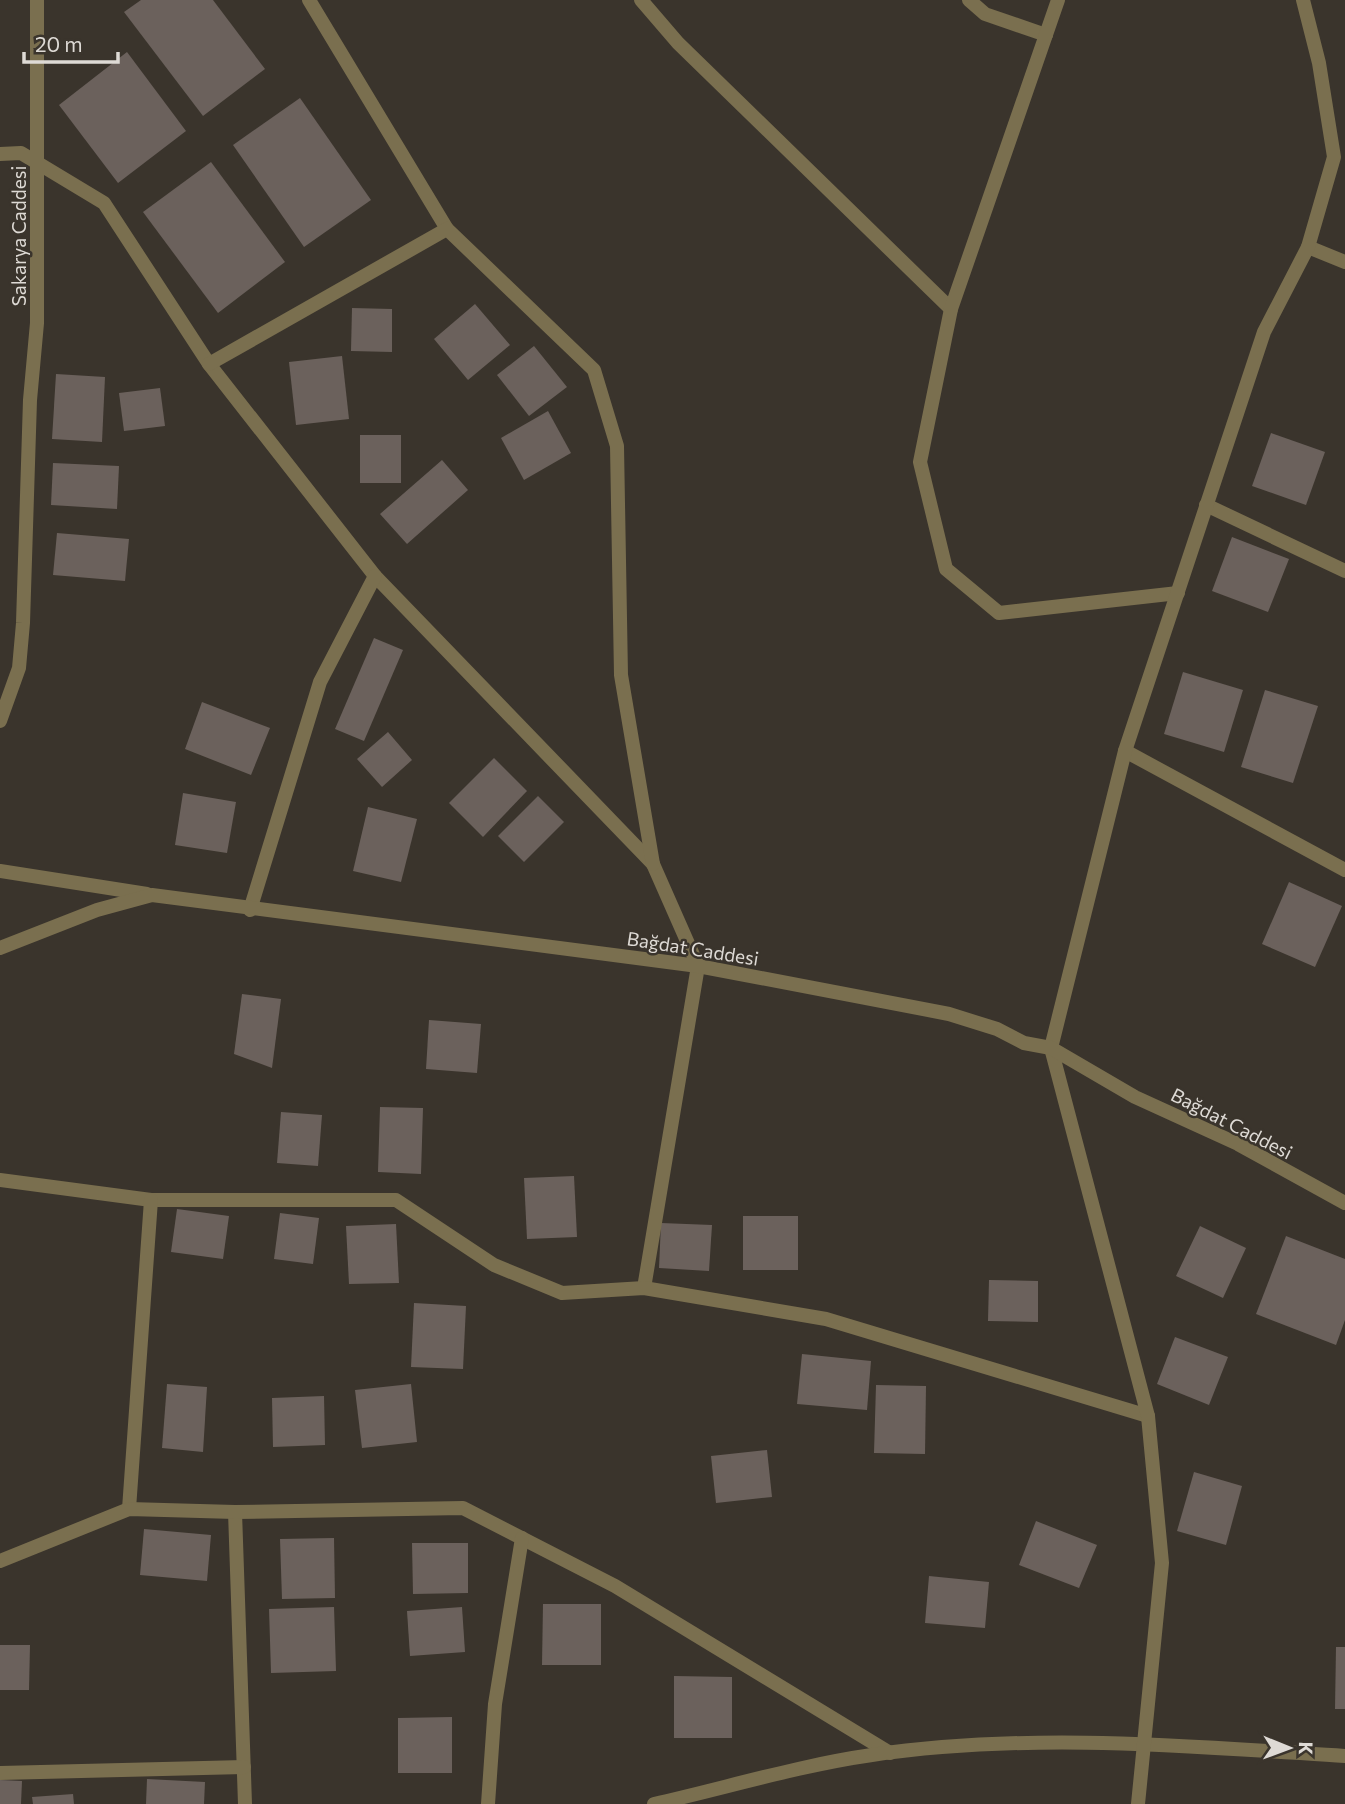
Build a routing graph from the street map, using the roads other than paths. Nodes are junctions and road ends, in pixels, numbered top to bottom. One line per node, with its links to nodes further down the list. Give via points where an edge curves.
1 (37, 0): 9 (street, Sakarya Caddesi)
2 (309, 0): 10 (street)
3 (641, 0): 13 (street, via 688,52)
4 (970, 0): 7 (street, via 985,14)
5 (1058, 0): 7 (street)
6 (1303, 0): 11 (street, via 1334,157)
7 (1046, 35): 13 (street)
8 (0, 154): 9 (street, via 21,153)
9 (37, 162): 14 (street, via 104,203); 19 (street, Sakarya Caddesi, via 37,323 23,623 19,668)
10 (447, 229): 14 (street); 21 (street, via 594,370 617,446 621,675)
11 (1308, 247): 12 (street); 15 (street, via 1264,332)
12 (1345, 262)
13 (951, 309): 18 (street, via 920,462 946,569 999,613)
14 (209, 364): 17 (street)
15 (1206, 505): 16 (street); 18 (street)
16 (1345, 571)
17 (375, 576): 21 (street); 25 (street, via 320,682)
18 (1178, 593): 20 (street)
19 (0, 720)
20 (1125, 751): 22 (street); 28 (street)
21 (653, 864): 27 (street)
22 (1345, 870)
23 (0, 871): 24 (street)
24 (152, 895): 25 (street, Bağdat Caddesi); 26 (street, Bağdat Caddesi, via 97,910)
25 (250, 909): 27 (street, Bağdat Caddesi)
26 (0, 948)
27 (698, 965): 28 (street, Bağdat Caddesi, via 949,1014 1024,1043); 32 (street)
28 (1051, 1048): 31 (street, Bağdat Caddesi, via 1135,1097 1238,1144); 33 (street)
29 (0, 1180): 30 (street)
30 (151, 1200): 32 (street, via 396,1200 494,1265 562,1293); 34 (street)
31 (1345, 1203)
32 (644, 1288): 33 (street, via 827,1319)
33 (1148, 1416): 38 (street, via 1162,1563)
34 (129, 1510): 35 (street); 37 (street)
35 (235, 1512): 36 (street, via 463,1508); 41 (street)
36 (522, 1538): 39 (street, via 615,1586); 44 (street, via 495,1704)
37 (0, 1561)
38 (1144, 1743): 39 (street, via 980,1745); 40 (street); 46 (street)
39 (890, 1753): 45 (street)
40 (1345, 1756)
41 (244, 1767): 42 (street); 43 (street)
42 (0, 1773)
43 (246, 1804)
44 (488, 1804)
45 (654, 1804)
46 (1138, 1804)

